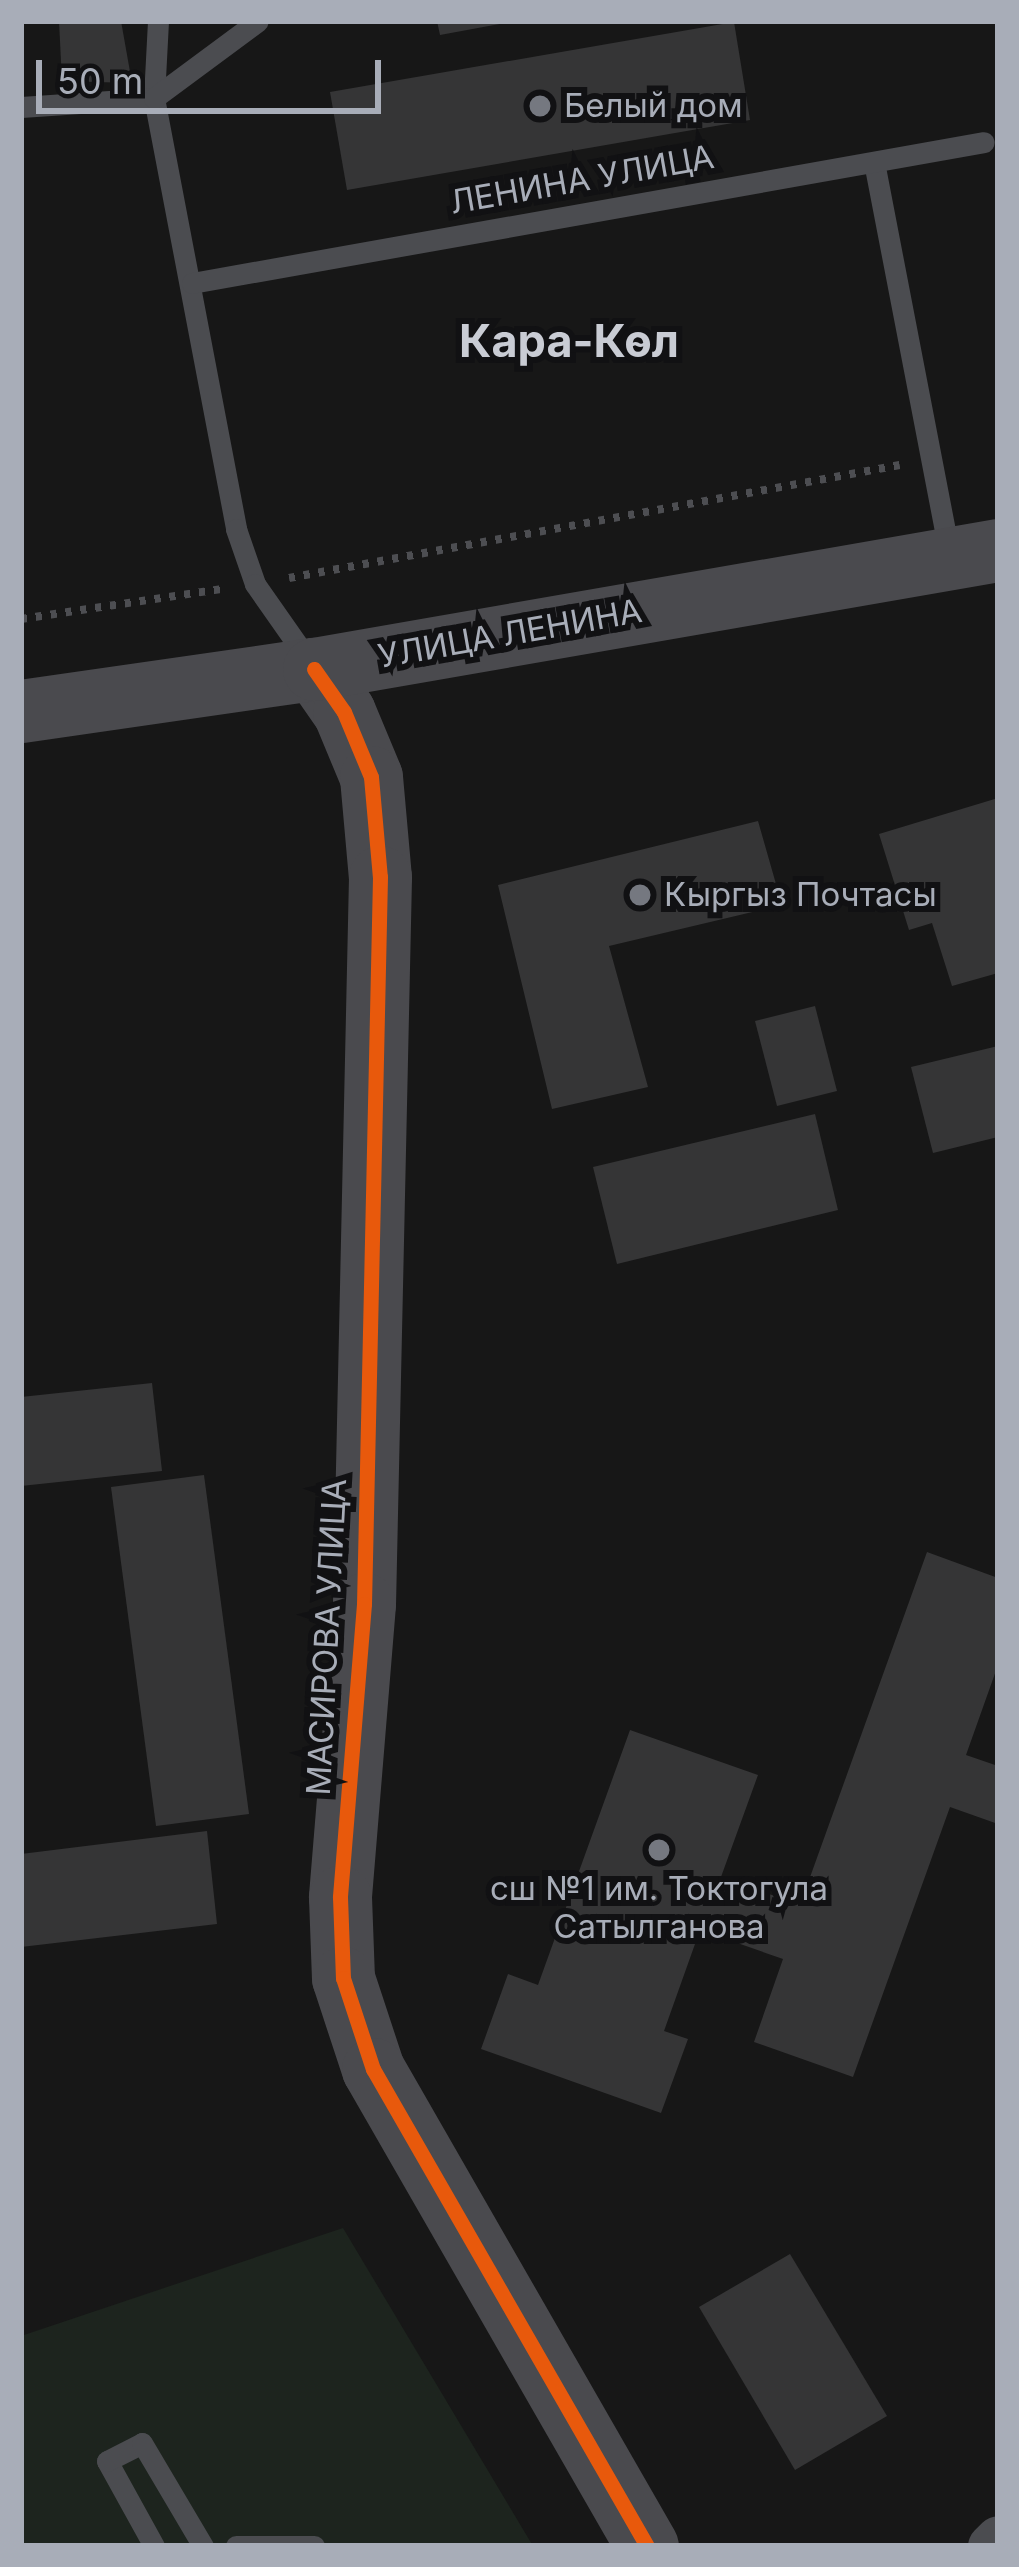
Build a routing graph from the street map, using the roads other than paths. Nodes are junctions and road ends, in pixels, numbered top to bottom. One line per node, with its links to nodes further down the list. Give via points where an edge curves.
1 (158, 21): 3 (lane)
2 (258, 21): 3 (lane)
3 (154, 98): 4 (lane); 7 (lane)
4 (21, 107)
5 (984, 142): 6 (lane, ЛЕНИНА УЛИЦА)
6 (874, 162): 7 (lane, ЛЕНИНА УЛИЦА); 8 (lane, via 931,460)
7 (192, 283): 9 (lane, via 236,529 255,584)
8 (974, 554): 9 (street, УЛИЦА ЛЕНИНА)
9 (314, 669): 10 (street, УЛИЦА ЛЕНИНА); 16 (street, МАСИРОВА УЛИЦА, via 344,712 371,777 380,877 364,1604 340,1897 343,1978 373,2069)
10 (21, 711)
11 (998, 2538): 17 (street)
12 (154, 2546): 13 (lane, via 107,2461 142,2443)
13 (203, 2546)
14 (236, 2546): 15 (lane)
15 (314, 2546)
16 (647, 2546)
17 (990, 2546)

